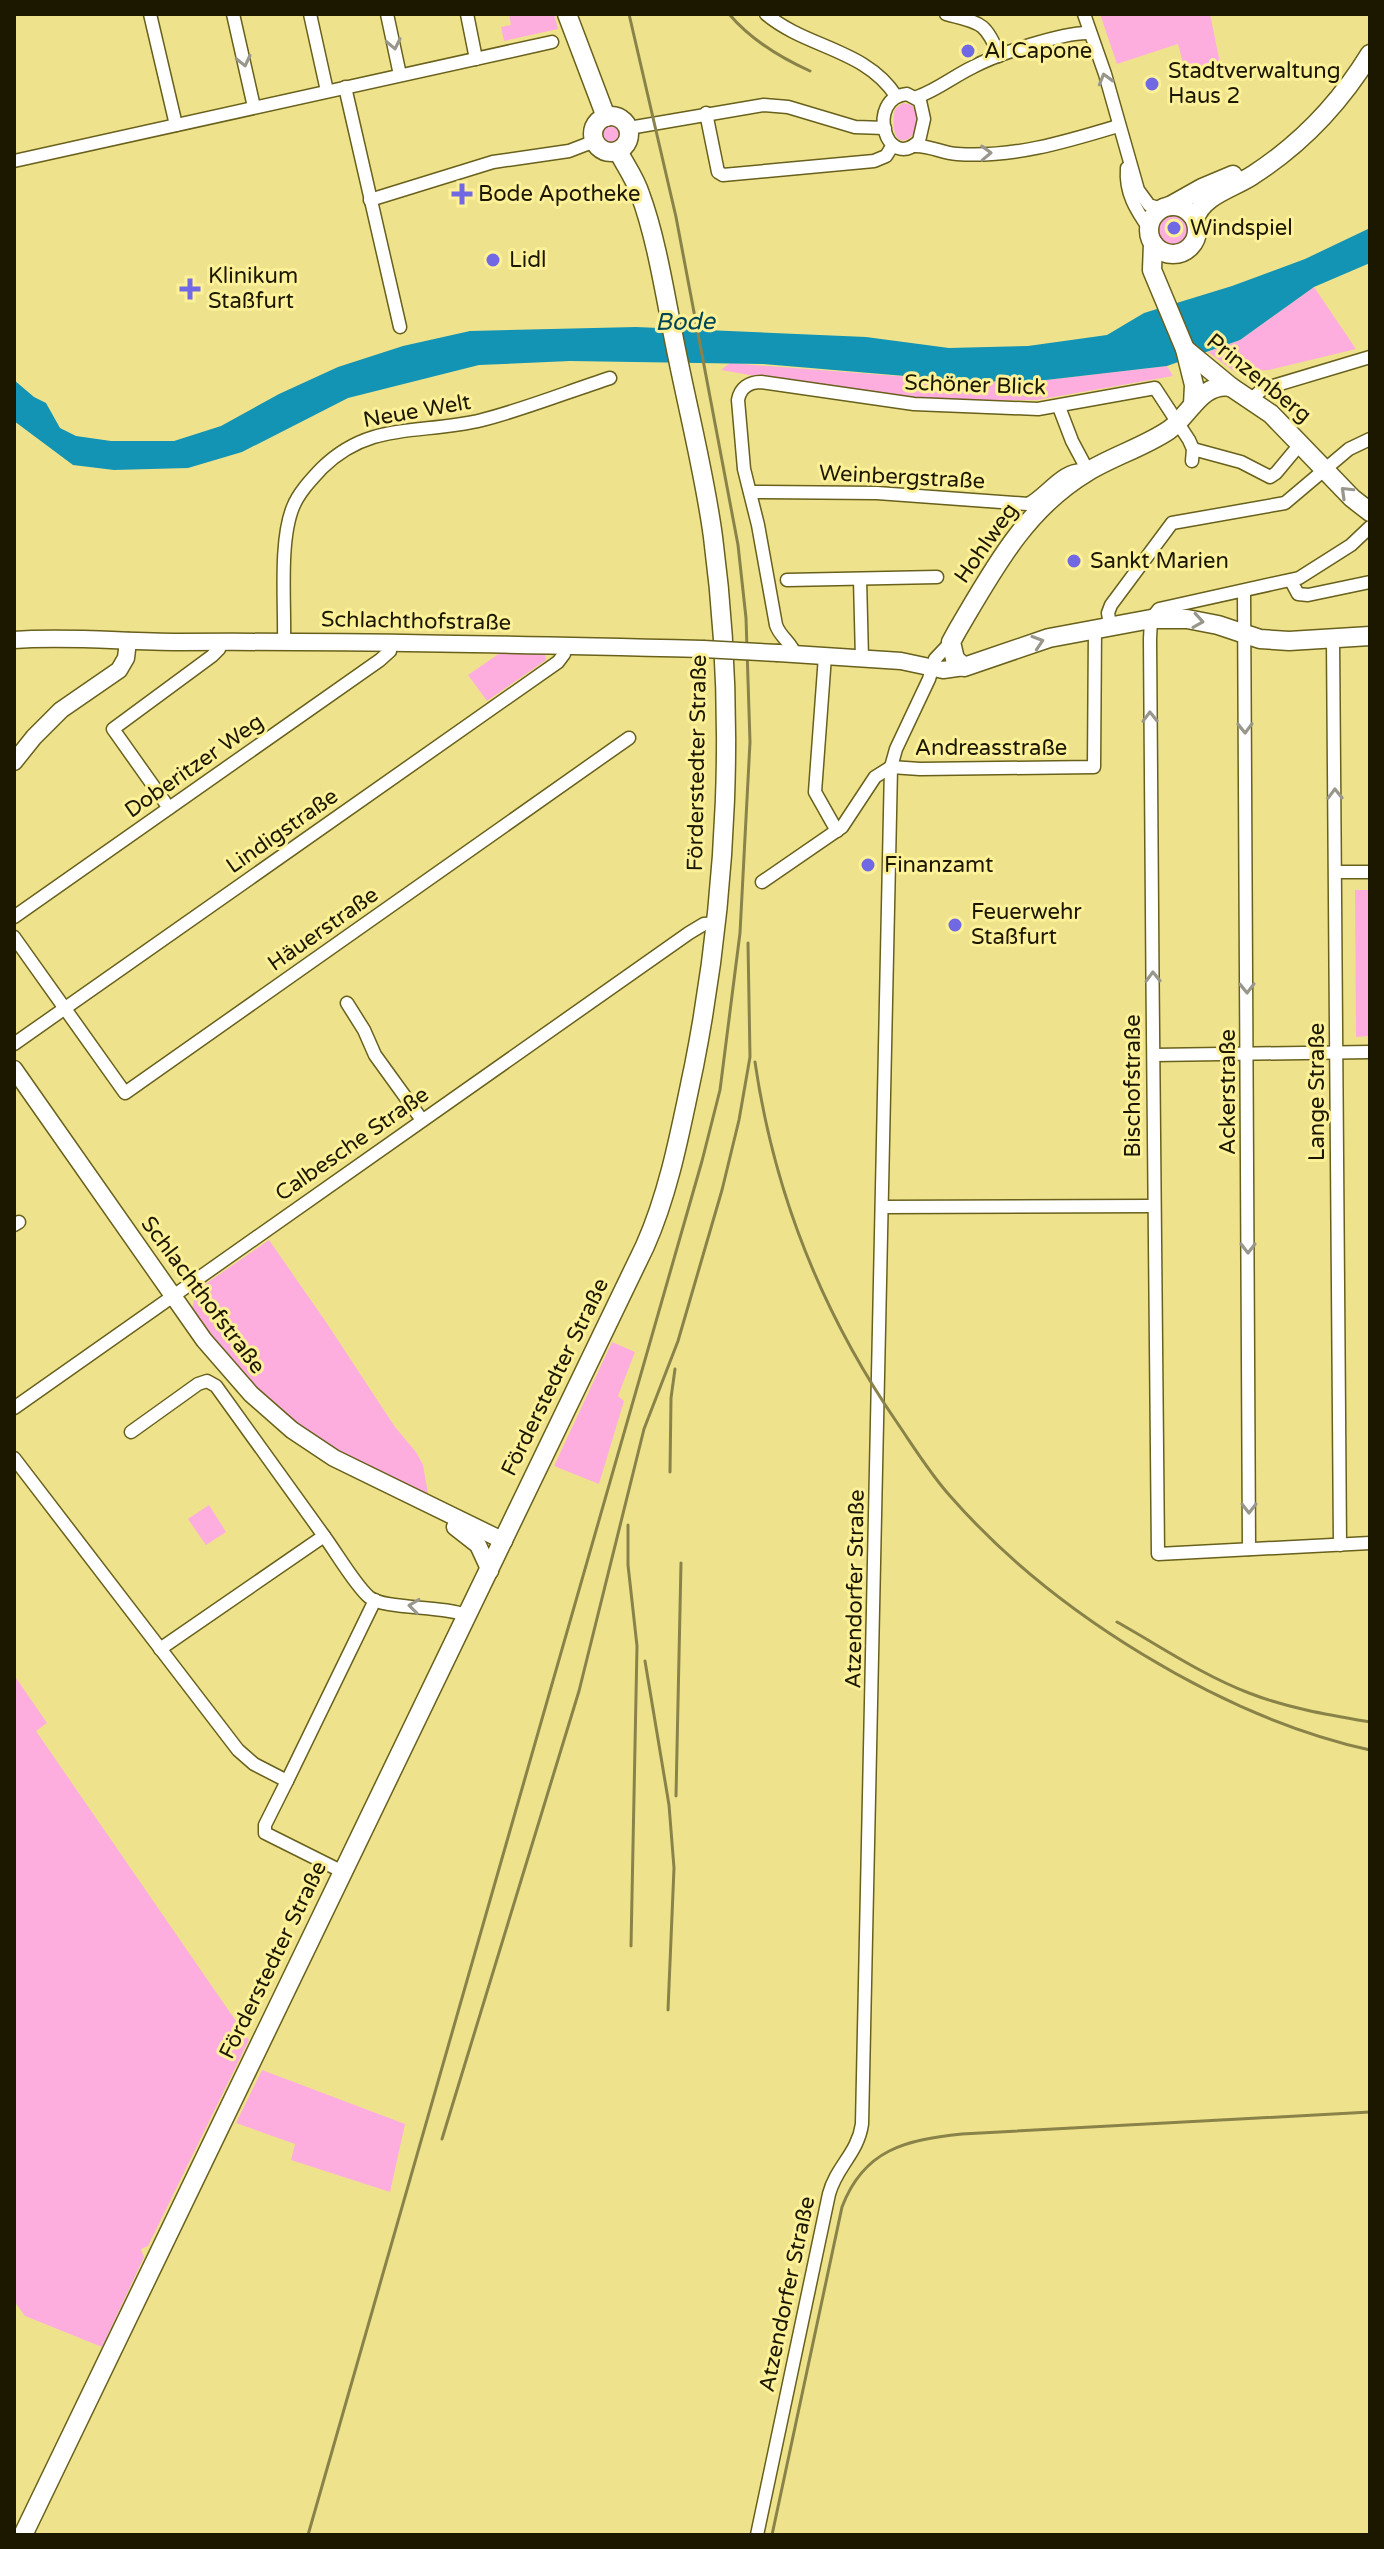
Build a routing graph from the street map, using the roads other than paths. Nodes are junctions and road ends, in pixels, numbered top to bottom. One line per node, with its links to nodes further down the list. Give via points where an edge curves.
1 (150, 14): 23 (street)
2 (233, 14): 20 (street, one-way to 20)
3 (310, 14): 17 (street)
4 (387, 14): 15 (street, one-way to 15)
5 (467, 14): 14 (street)
6 (567, 14): 22 (main road)
7 (766, 14): 18 (street, via 868,66)
8 (946, 14): 13 (street, via 982,25)
9 (1084, 14): 10 (street)
10 (1089, 33): 13 (street); 24 (street, one-way to 10)
11 (552, 42): 14 (street)
12 (1370, 54): 33 (main road, via 1315,126)
13 (999, 56): 19 (street)
14 (476, 59): 15 (street)
15 (400, 75): 16 (street)
16 (345, 87): 17 (street); 34 (street)
17 (327, 91): 20 (street)
18 (896, 96): 19 (street); 26 (street, via 887,104)
19 (917, 97): 29 (street, via 923,131)
20 (254, 107): 23 (street)
21 (706, 113): 25 (street); 26 (street, via 771,105 855,127); 28 (street, via 718,172 723,175 874,161)
22 (606, 117): 25 (main road, via 620,118); 27 (main road, via 595,126)
23 (176, 125): 32 (street)
24 (1118, 126): 29 (street, one-way to 24, via 957,154 1014,152); 31 (street)
25 (629, 128): 30 (main road, via 628,142)
26 (885, 128): 28 (street)
27 (595, 141): 30 (main road, via 605,151); 34 (street, via 569,151 493,162)
28 (893, 145): 29 (street)
29 (914, 146)
30 (618, 151): 88 (main road, Förderstedter Straße, via 644,205 709,510 722,625 725,742)
31 (1128, 160): 35 (street, via 1143,200); 37 (street, via 1130,197)
32 (14, 161)
33 (1273, 161): 35 (main road); 36 (main road, via 1207,201)
34 (370, 200): 40 (street)
35 (1166, 208): 36 (main road, via 1184,208); 37 (main road, via 1153,217)
36 (1195, 219): 38 (main road, via 1193,245)
37 (1151, 236): 38 (main road, via 1161,251); 39 (main road, via 1152,270)
38 (1173, 254): 39 (main road, via 1161,272)
39 (1160, 290): 42 (main road)
40 (400, 327)
41 (1370, 357): 45 (street, via 1263,389)
42 (1196, 367): 44 (main road, Prinzenberg); 46 (main road)
43 (610, 378): 70 (street, Neue Welt, via 481,420 375,436 336,456 303,489 291,513)
44 (1231, 387): 45 (main road, Prinzenberg); 46 (main road, Hohlweg, via 1213,388)
45 (1251, 399): 50 (main road, Prinzenberg)
46 (1193, 405): 48 (main road, Hohlweg)
47 (1059, 407): 48 (street, Schöner Blick, via 1155,388); 52 (street); 53 (street, Schöner Blick, via 945,407 751,383 742,389 737,404)
48 (1178, 423): 50 (street, via 1192,455 1241,462 1270,477); 52 (main road, Hohlweg)
49 (1370, 439): 51 (street)
50 (1301, 443): 51 (main road, Prinzenberg)
51 (1325, 470): 54 (main road, Prinzenberg, one-way to 51); 63 (street, via 1285,503 1172,523 1111,605)
52 (1088, 471): 53 (street, Weinbergstraße, via 1077,469 1028,504 877,493); 71 (main road, Hohlweg, via 1020,530)
53 (750, 492): 74 (street, via 776,625)
54 (1370, 512)
55 (1370, 527): 59 (street, via 1351,545)
56 (937, 577): 57 (street)
57 (860, 579): 58 (street); 76 (street)
58 (787, 580)
59 (1291, 581): 60 (street, via 1298,594 1308,595); 61 (street)
60 (1370, 582)
61 (1244, 591): 62 (street, via 1159,609); 64 (street, Ackerstraße)
62 (1151, 619): 63 (main road); 64 (main road, one-way to 64, via 1187,619); 96 (street, Bischofstraße, one-way to 62)
63 (1103, 626): 78 (main road, one-way to 63); 81 (street, Andreasstraße, via 1094,767)
64 (1245, 634): 66 (main road, via 1289,641); 95 (street, Ackerstraße, one-way to 95)
65 (1370, 636): 66 (main road)
66 (1333, 639): 84 (street, Lange Straße, one-way to 66)
67 (14, 640): 68 (street, Schlachthofstraße)
68 (128, 641): 69 (street, Schlachthofstraße); 80 (street, via 119,670 61,710)
69 (221, 641): 70 (street, Schlachthofstraße); 82 (street, via 212,656 113,729)
70 (284, 641): 72 (street, Schlachthofstraße)
71 (951, 642): 77 (street, Atzendorfer Straße); 78 (main road, via 955,659)
72 (391, 643): 73 (street, Schlachthofstraße); 82 (street, Doberitzer Weg, via 380,660)
73 (564, 646): 74 (street, Schlachthofstraße, bridge); 91 (street, Lindigstraße, via 558,662)
74 (795, 654): 75 (street)
75 (825, 656): 76 (street); 83 (street, via 815,792)
76 (862, 659): 77 (street)
77 (932, 667): 78 (street); 81 (street, Atzendorfer Straße)
78 (964, 667)
79 (629, 738): 91 (street, Häuerstraße, via 125,1093)
80 (14, 762)
81 (891, 767): 83 (street, via 875,777); 100 (street, Atzendorfer Straße)
82 (169, 808): 87 (street, Doberitzer Weg)
83 (837, 831): 86 (street)
84 (1336, 872): 85 (street); 94 (street, Lange Straße)
85 (1370, 872)
86 (762, 882)
87 (14, 917)
88 (717, 923): 98 (street, Calbesche Straße, via 689,933); 107 (main road, Förderstedter Straße, via 703,1020 657,1217)
89 (14, 937): 91 (street)
90 (347, 1003): 98 (street, via 375,1055)
91 (64, 1009): 92 (street, Lindigstraße)
92 (14, 1044)
93 (1370, 1052): 94 (street)
94 (1337, 1053): 95 (street); 109 (street, Lange Straße)
95 (1248, 1054): 96 (street); 110 (street, Ackerstraße, one-way to 110)
96 (1154, 1055): 99 (street, Bischofstraße)
97 (14, 1069): 101 (street, Schlachthofstraße)
98 (422, 1120): 101 (street, Calbesche Straße)
99 (1152, 1206): 100 (street); 110 (street, Bischofstraße, via 1158,1554)
100 (882, 1207): 118 (street, Atzendorfer Straße, via 862,2124 857,2147 829,2194)
101 (173, 1296): 102 (street, Calbesche Straße); 105 (street, Schlachthofstraße, via 235,1378 292,1430 362,1474)
102 (14, 1408)
103 (131, 1432): 106 (street, via 207,1381 216,1386)
104 (14, 1458): 114 (street)
105 (449, 1515): 107 (street, Schlachthofstraße); 111 (street, Schlachthofstraße, via 453,1526 478,1545)
106 (324, 1536): 112 (street); 114 (street)
107 (504, 1541): 111 (main road, Förderstedter Straße)
108 (1370, 1543): 109 (street)
109 (1340, 1545): 110 (street)
110 (1249, 1549)
111 (490, 1571): 113 (main road, Förderstedter Straße)
112 (375, 1600): 113 (street, one-way to 112); 115 (street)
113 (468, 1616): 116 (main road, Förderstedter Straße)
114 (160, 1649): 115 (street, via 238,1750)
115 (287, 1781): 116 (street, via 265,1833)
116 (343, 1872): 117 (main road, Förderstedter Straße)
117 (23, 2535)
118 (757, 2535)

